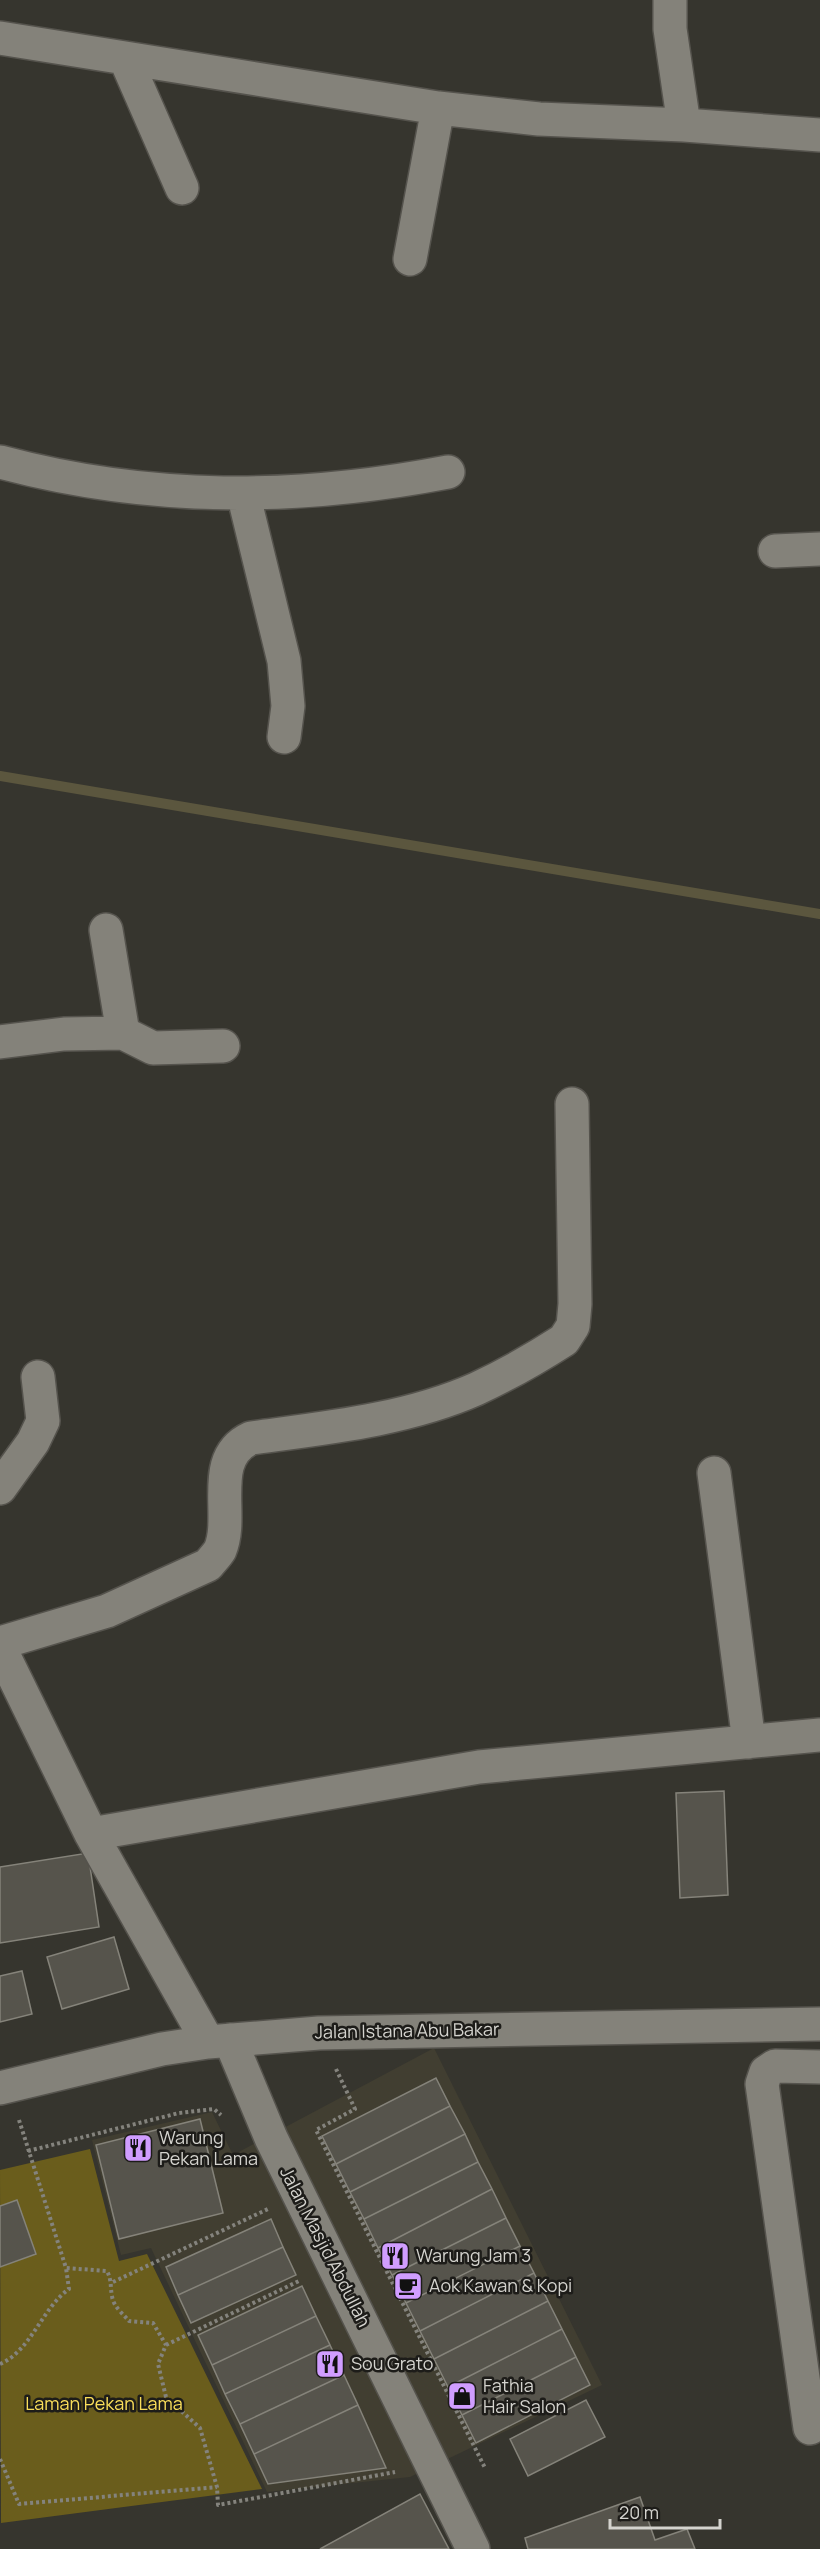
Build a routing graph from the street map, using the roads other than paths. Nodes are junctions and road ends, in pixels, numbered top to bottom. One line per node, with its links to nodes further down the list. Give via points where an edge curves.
1 (670, 0): 5 (street, via 670,29)
2 (0, 38): 3 (street)
3 (125, 58): 4 (street); 7 (street)
4 (438, 108): 5 (street, via 539,119); 8 (street)
5 (684, 125): 6 (street)
6 (820, 135)
7 (182, 188)
8 (410, 259)
9 (0, 462): 11 (street, via 164,492)
10 (448, 472): 11 (street, via 352,488)
11 (243, 493): 14 (street, via 284,661 288,706)
12 (820, 549): 13 (street)
13 (775, 551)
14 (284, 737)
15 (106, 930): 16 (street)
16 (123, 1033): 17 (street, via 64,1034); 18 (street, via 153,1048)
17 (0, 1042)
18 (223, 1046)
19 (572, 1104): 23 (street, via 575,1304 573,1326 564,1340 474,1389 418,1408 240,1443 224,1476 225,1530 219,1551 208,1565 107,1611)
20 (38, 1377): 22 (street, via 44,1421)
21 (714, 1473): 26 (street)
22 (0, 1488)
23 (0, 1643)
24 (0, 1648): 27 (street, Jalan Masjid Abdullah)
25 (820, 1735): 26 (street)
26 (748, 1742): 27 (street, via 479,1767)
27 (91, 1834): 29 (street, Jalan Masjid Abdullah)
28 (820, 2024): 29 (street, Jalan Istana Abu Bakar, via 319,2033)
29 (219, 2041): 31 (street, Jalan Istana Abu Bakar, via 119,2058); 33 (street, Jalan Masjid Abdullah)
30 (820, 2067): 32 (street, via 775,2066 766,2072 762,2085)
31 (5, 2086)
32 (810, 2428)
33 (473, 2549)

